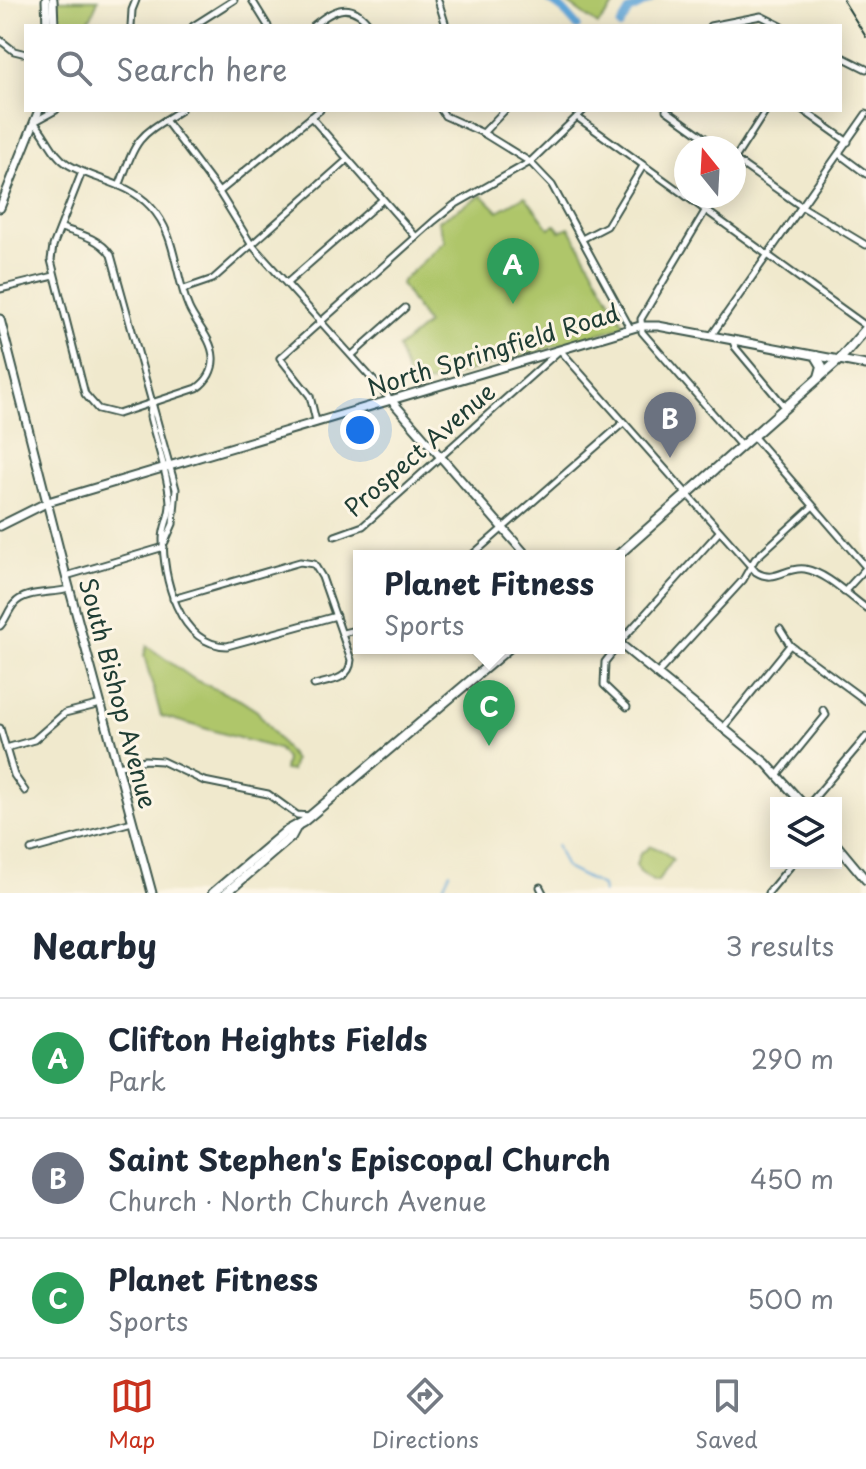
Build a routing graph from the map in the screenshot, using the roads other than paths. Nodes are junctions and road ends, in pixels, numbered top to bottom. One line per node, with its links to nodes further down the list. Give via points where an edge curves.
1 (46, 0): 7 (main road)
2 (53, 0): 8 (main road)
3 (136, 0): 9 (street)
4 (234, 0): 10 (street)
5 (252, 0): 11 (street)
6 (438, 0): 14 (street)
7 (47, 24)
8 (54, 24)
9 (131, 24)
10 (196, 24)
11 (267, 24)
12 (315, 24): 13 (street, via 340,7 356,10)
13 (369, 24)
14 (445, 24)
15 (720, 24): 16 (street, via 761,16)
16 (777, 24)
17 (0, 40): 18 (street)
18 (24, 54)
19 (842, 57): 20 (street)
20 (866, 69)
21 (37, 112): 35 (main road)
22 (52, 112): 35 (street)
23 (178, 112): 34 (street)
24 (317, 112): 32 (street)
25 (444, 112): 36 (street)
26 (503, 112): 36 (street)
27 (582, 112): 33 (street)
28 (669, 112): 37 (street)
29 (765, 112): 38 (street)
30 (806, 112): 39 (street)
31 (866, 114): 39 (street)
32 (311, 117): 41 (street); 49 (street)
33 (577, 117): 42 (street); 43 (street)
34 (165, 120): 47 (street, via 149,128 134,146); 49 (street)
35 (34, 122): 45 (street, via 57,155); 52 (main road)
36 (483, 133): 42 (street)
37 (702, 136)
38 (746, 141)
39 (848, 142): 40 (street)
40 (839, 154): 46 (street); 51 (street)
41 (347, 160): 50 (street); 58 (street)
42 (530, 162): 56 (street, via 454,205); 57 (street, via 552,185)
43 (643, 166): 48 (street); 57 (street, via 607,226)
44 (746, 168): 51 (street)
45 (82, 172): 47 (street); 55 (street)
46 (866, 174)
47 (120, 184): 64 (street, via 158,214)
48 (674, 188)
49 (219, 192): 58 (street)
50 (382, 200): 56 (street); 62 (street)
51 (801, 206): 59 (street); 60 (street)
52 (0, 208)
53 (703, 208): 54 (street)
54 (706, 210): 60 (street); 68 (street)
55 (61, 228): 61 (street, via 51,253); 80 (street, via 93,239 111,255)
56 (416, 237): 67 (street)
57 (582, 239): 69 (street)
58 (251, 244): 62 (street); 64 (street, via 213,279)
59 (866, 245)
60 (767, 254): 70 (street); 71 (street)
61 (54, 276): 63 (street); 80 (street, via 90,401 102,411 118,414)
62 (287, 283): 67 (street)
63 (0, 289)
64 (184, 289): 80 (street, via 210,346 212,369 197,388)
65 (405, 308): 74 (street)
66 (0, 319): 89 (main road, South Bishop Avenue)
67 (320, 321): 74 (street); 82 (street, via 280,358 310,396)
68 (640, 326): 69 (main road, North Springfield Road); 71 (main road, North Springfield Road); 85 (street)
69 (630, 328): 73 (main road, North Springfield Road)
70 (866, 328): 76 (main road)
71 (711, 336): 72 (main road, North Springfield Road)
72 (733, 341): 75 (main road, North Springfield Road); 81 (street)
73 (560, 350): 79 (main road, North Springfield Road); 83 (street); 86 (street, Prospect Avenue)
74 (352, 356): 79 (street)
75 (816, 356): 76 (main road, North Springfield Road); 78 (main road, via 822,369)
76 (839, 360): 77 (main road, North Springfield Road); 78 (main road)
77 (866, 365)
78 (818, 379): 81 (main road)
79 (391, 400): 82 (main road, North Springfield Road); 86 (main road)
80 (151, 404): 87 (street, via 150,417)
81 (785, 407): 84 (main road)
82 (316, 421): 87 (main road, North Springfield Road)
83 (623, 423): 88 (street); 92 (street)
84 (752, 435): 85 (main road); 90 (street)
85 (741, 446): 88 (main road)
86 (440, 457): 92 (main road); 94 (street, Prospect Avenue, via 363,526)
87 (167, 466): 89 (main road, North Springfield Road); 95 (street, via 170,502)
88 (688, 495): 93 (street); 98 (main road)
89 (48, 502): 91 (main road, North Springfield Road); 101 (main road, South Bishop Avenue)
90 (812, 507): 99 (street); 100 (street)
91 (0, 526)
92 (503, 528): 96 (street); 97 (main road)
93 (719, 532): 99 (street); 111 (street)
94 (335, 536)
95 (164, 547): 101 (street); 104 (street)
96 (478, 550)
97 (522, 550)
98 (624, 550)
99 (751, 566): 103 (street, via 762,576 773,577 807,569); 118 (street)
100 (866, 567): 103 (street)
101 (66, 576): 102 (main road, South Bishop Avenue)
102 (70, 588): 107 (street, via 15,601); 121 (main road, South Bishop Avenue)
103 (844, 592): 105 (street)
104 (173, 599): 106 (street, via 199,634 220,646); 106 (street, via 300,562 314,564)
105 (866, 608)
106 (336, 616): 110 (street)
107 (0, 626)
108 (780, 629): 112 (street)
109 (353, 630): 110 (street)
110 (343, 633): 119 (street, via 349,671)
111 (625, 637)
112 (790, 645): 120 (street); 125 (street)
113 (625, 650): 118 (main road)
114 (477, 654): 117 (street)
115 (502, 654): 117 (main road)
116 (611, 654): 122 (street, via 605,662 604,685)
117 (488, 666): 134 (main road)
118 (657, 674): 125 (main road)
119 (314, 685)
120 (866, 701)
121 (102, 704): 127 (street, via 65,713 34,740); 128 (main road, South Bishop Avenue)
122 (627, 707)
123 (823, 710): 129 (street, via 826,715)
124 (0, 728): 127 (street)
125 (723, 728): 129 (main road)
126 (866, 737): 132 (street)
127 (6, 748): 130 (street)
128 (118, 766): 133 (street, via 159,760 204,781 268,794); 135 (main road, South Bishop Avenue)
129 (778, 774): 131 (main road)
130 (25, 791)
131 (797, 797)
132 (815, 797)
133 (285, 805): 134 (street, via 297,815); 136 (street)
134 (310, 816): 136 (main road)
135 (133, 822): 137 (street); 142 (main road, South Bishop Avenue)
136 (297, 826): 140 (main road, via 291,837)
137 (31, 850)
138 (842, 851): 141 (main road)
139 (788, 869): 145 (street)
140 (242, 873): 143 (main road); 144 (main road)
141 (866, 880)
142 (152, 893)
143 (213, 893)
144 (226, 893)
145 (768, 893)

